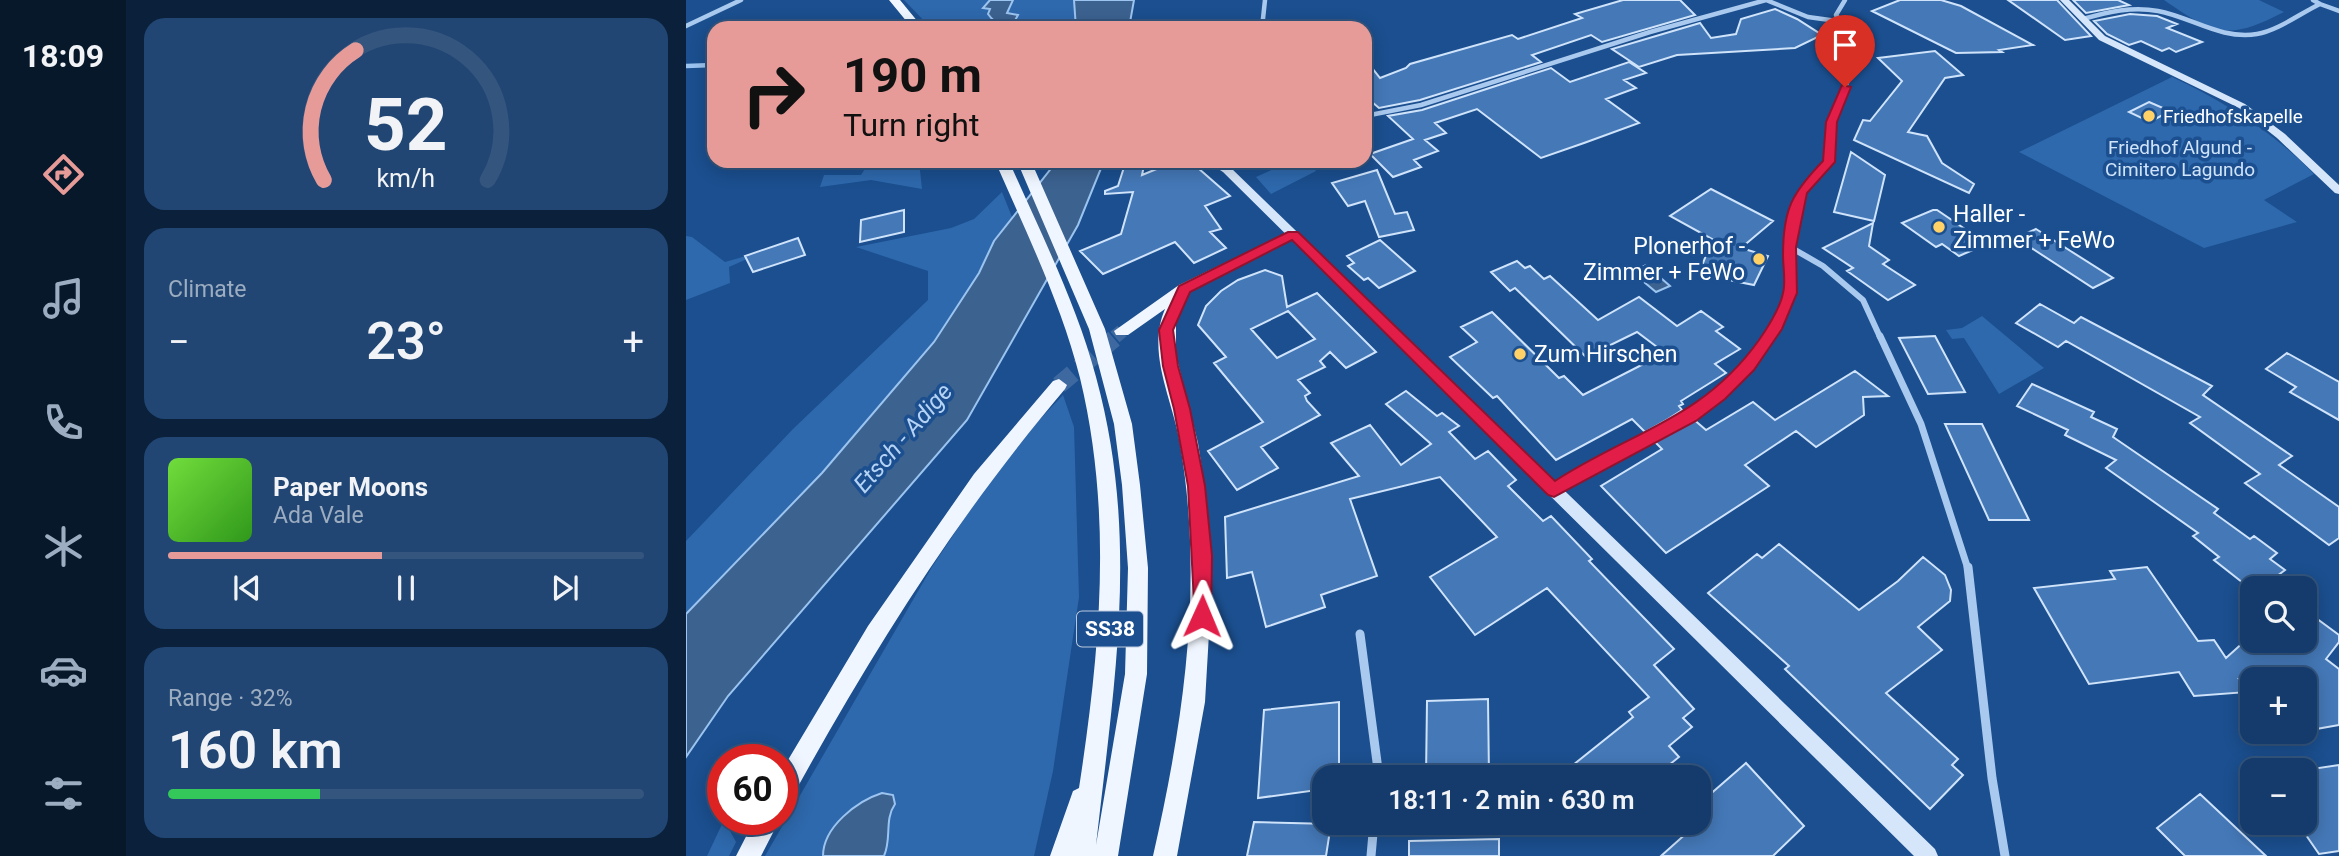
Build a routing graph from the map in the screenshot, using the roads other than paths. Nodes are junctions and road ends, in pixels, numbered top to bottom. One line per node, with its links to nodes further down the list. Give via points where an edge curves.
1 (741, 0): 14 (street)
2 (894, 0): 11 (main road)
3 (1265, 0): 12 (street)
4 (1766, 0): 13 (street, via 1808,17); 15 (street, via 1421,105)
5 (1845, 0): 13 (street)
6 (2064, 0): 10 (main road)
7 (2313, 0): 8 (street)
8 (2320, 4): 9 (street); 10 (street, via 2250,36 2215,32 2143,9)
9 (2339, 11)
10 (2083, 19): 19 (main road, via 2102,38 2127,52 2242,106)
11 (912, 21)
12 (1263, 21)
13 (1837, 21): 21 (street, via 1856,47 1855,63 1831,122 1831,157 1801,191)
14 (686, 26)
15 (1372, 115)
16 (1005, 168): 27 (main road, SS38, via 1078,344 1095,408 1106,495 1110,620)
17 (1027, 168): 35 (main road, SS38, via 1081,287 1108,362 1123,424 1138,568 1136,674)
18 (1224, 168): 20 (main road)
19 (2339, 191)
20 (1293, 234): 22 (main road); 25 (main road)
21 (1790, 247): 25 (street, via 1790,293 1775,329 1720,395 1690,417 1585,470); 39 (street, via 1823,266 1863,300 1925,435 1971,577)
22 (1184, 289): 23 (main road); 36 (main road, via 1166,330 1197,486 1202,616 1184,775)
23 (1122, 331)
24 (1059, 385): 29 (main road, via 1006,444 948,524)
25 (1554, 491): 38 (main road)
26 (1360, 634): 28 (street)
27 (1093, 762): 33 (main road); 34 (main road, SS38)
28 (1377, 765)
29 (798, 766)
30 (759, 835): 32 (main road)
31 (1373, 835): 37 (street)
32 (748, 856)
33 (1062, 856)
34 (1082, 856)
35 (1106, 856)
36 (1165, 856)
37 (1371, 856)
38 (1928, 856)
39 (2005, 856)

